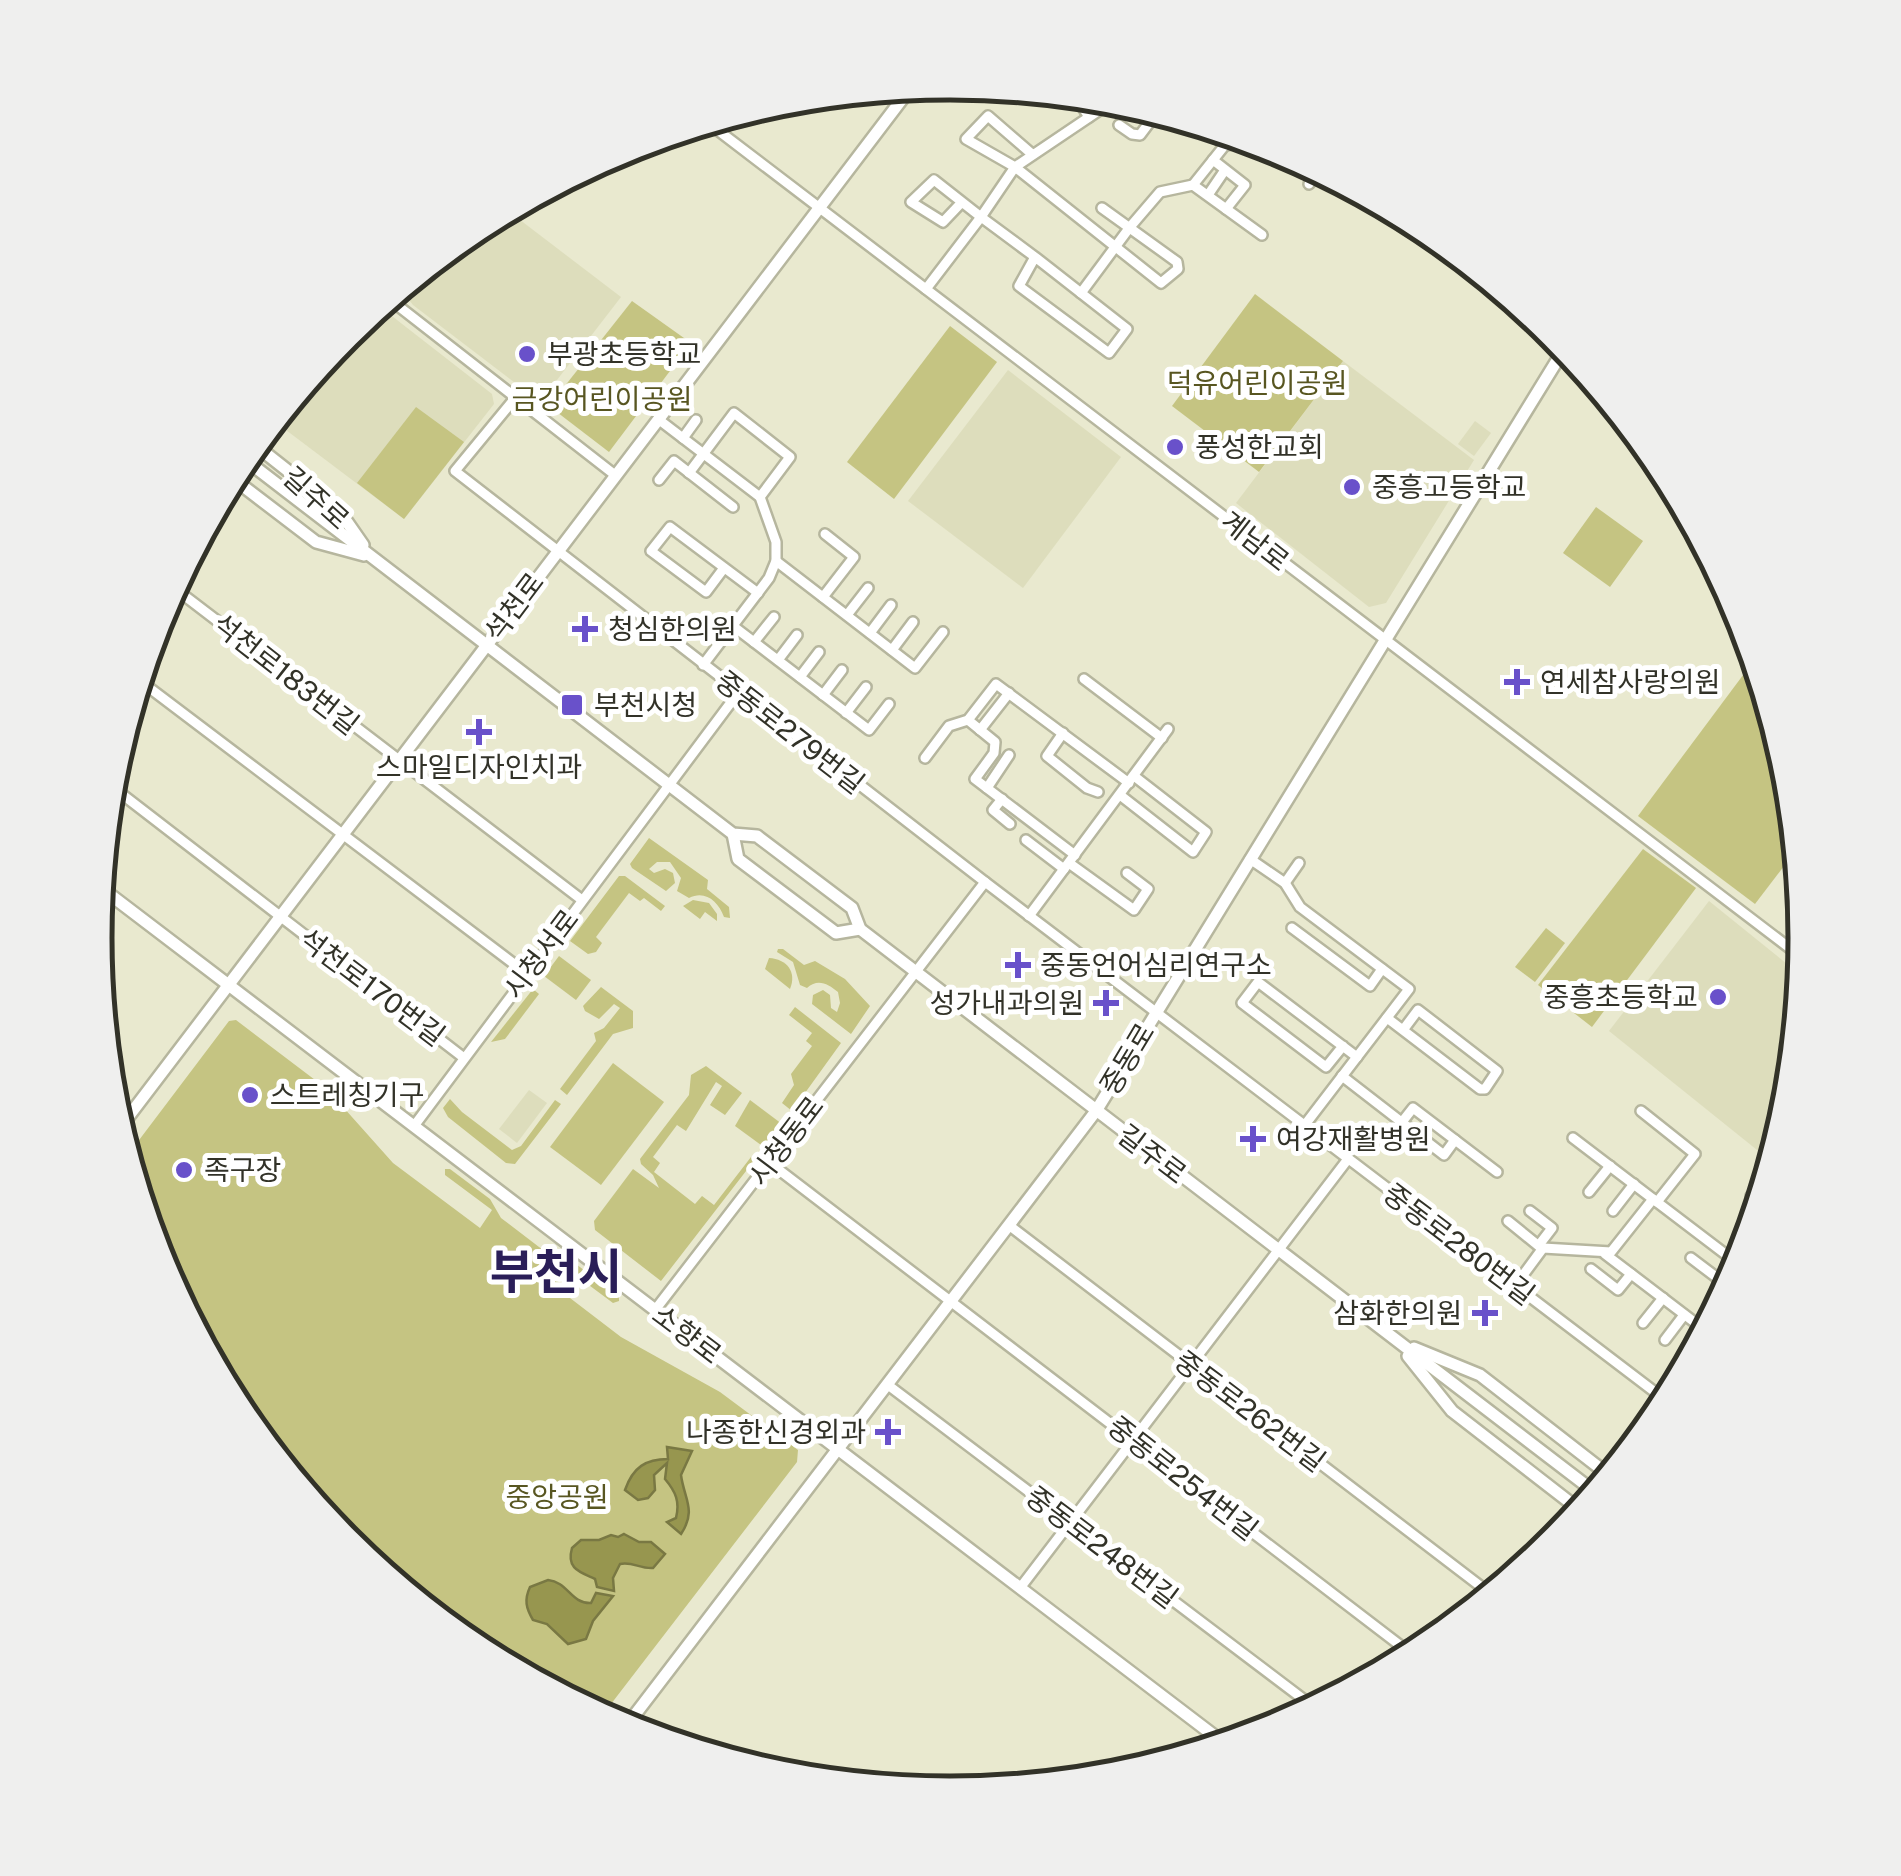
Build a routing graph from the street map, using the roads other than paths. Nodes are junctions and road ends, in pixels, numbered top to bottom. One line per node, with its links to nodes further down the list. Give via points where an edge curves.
1 (900, 102): 18 (street, 석천로)
2 (1086, 111): 4 (street)
3 (1096, 113): 4 (street)
4 (1090, 117): 9 (street)
5 (1148, 124): 6 (street, via 1140,135)
6 (1119, 125)
7 (722, 132): 18 (street, 계남로)
8 (1224, 146): 10 (street)
9 (1033, 155): 11 (street); 11 (street, via 988,116 966,140)
10 (1213, 160): 12 (street); 15 (street)
11 (1015, 167): 21 (street); 24 (street)
12 (1226, 170): 16 (street); 20 (street, via 1245,185)
13 (1311, 182): 14 (street)
14 (1309, 184)
15 (1193, 185): 16 (street); 22 (street, via 1160,192)
16 (1208, 195): 20 (street)
17 (962, 202): 17 (street, via 934,180 912,202 943,222); 21 (street)
18 (820, 208): 26 (street, 계남로); 31 (street, 석천로)
19 (1102, 208): 22 (street)
20 (1226, 209): 23 (street)
21 (981, 217): 25 (street); 26 (street)
22 (1130, 227): 24 (street); 24 (street, via 1178,269 1161,283)
23 (1262, 235)
24 (1117, 246): 27 (street)
25 (1035, 258): 27 (street); 27 (street, via 1020,286 1109,353 1127,329)
26 (926, 288): 60 (street, 계남로)
27 (1081, 293)
28 (399, 307): 30 (street)
29 (1557, 360): 60 (street, 중동로)
30 (516, 397): 38 (street); 44 (street, 중동로279번길, via 455,470)
31 (658, 419): 33 (street); 38 (street, 석천로)
32 (696, 420): 33 (street)
33 (682, 438): 35 (street)
34 (267, 454): 45 (street, 길주로, via 340,512)
35 (703, 454): 37 (street); 41 (street); 41 (street, via 734,413 790,457)
36 (256, 469): 45 (street, 길주로)
37 (689, 473): 39 (street, via 674,461); 42 (street)
38 (615, 475): 44 (street, 석천로)
39 (659, 480)
40 (244, 487): 45 (street, 길주로, via 316,542)
41 (760, 498): 46 (street)
42 (732, 506)
43 (825, 534): 51 (street, via 854,557)
44 (557, 551): 62 (street, 석천로); 66 (street, 중동로279번길)
45 (372, 557): 62 (street, 길주로)
46 (776, 561): 49 (street); 51 (street)
47 (724, 568): 47 (street, via 670,527 651,551 706,592); 49 (street)
48 (868, 588): 53 (street)
49 (758, 593): 56 (street)
50 (185, 597): 82 (street, 석천로183번길)
51 (823, 598): 53 (street)
52 (891, 606): 58 (street)
53 (847, 615): 58 (street)
54 (774, 617): 61 (street)
55 (914, 622): 63 (street)
56 (733, 626): 61 (street); 66 (street)
57 (943, 632): 63 (street, via 915,668)
58 (870, 633): 63 (street)
59 (797, 634): 65 (street)
60 (1384, 640): 94 (street, 중동로); 106 (street, 계남로)
61 (754, 642): 65 (street)
62 (486, 644): 82 (street, 석천로); 84 (street, 길주로)
63 (892, 650)
64 (819, 652): 68 (street)
65 (778, 660): 68 (street)
66 (703, 666): 72 (street, 중동로279번길)
67 (842, 670): 73 (street)
68 (800, 678): 73 (street)
69 (1084, 679): 83 (street, via 1165,734)
70 (866, 687): 76 (street)
71 (151, 689): 92 (street)
72 (738, 692): 84 (street, 시청서로); 98 (street, 중동로279번길)
73 (823, 694): 76 (street)
74 (1009, 694): 77 (street, via 996,684); 78 (street); 79 (street)
75 (889, 704): 76 (street, via 869,730)
76 (846, 712)
77 (968, 720): 78 (street); 81 (street, via 949,726)
78 (980, 730): 85 (street, via 995,742 975,779)
79 (1063, 734): 83 (street); 86 (street, via 1047,756)
80 (1009, 755): 85 (street)
81 (925, 758)
82 (399, 760): 92 (street, 석천로); 101 (street, 석천로183번길, via 549,868)
83 (1131, 779): 87 (street); 87 (street, via 1206,832 1193,852)
84 (668, 784): 91 (street, 길주로); 101 (street, 시청서로)
85 (987, 788): 89 (street)
86 (1098, 792)
87 (1120, 795): 95 (street)
88 (125, 797): 103 (street, 석천로170번길)
89 (1002, 799): 90 (street, via 993,810); 95 (street)
90 (1010, 824)
91 (733, 834): 105 (street, 길주로, via 757,836 852,908); 105 (street, 길주로, via 738,859 752,870 836,933)
92 (342, 836): 103 (street, 석천로); 109 (street)
93 (1026, 840): 95 (street)
94 (1250, 859): 99 (street); 111 (street, 중동로)
95 (1069, 863): 97 (street, via 1134,910 1148,889); 102 (street)
96 (1299, 863): 99 (street)
97 (1127, 873)
98 (985, 882): 102 (street, 중동로279번길); 108 (street, 시청동로)
99 (1285, 884): 107 (street, via 1300,907)
100 (113, 897): 110 (street, 소향로)
101 (582, 900): 109 (street, 시청서로)
102 (1030, 916): 111 (street, 중동로279번길)
103 (280, 917): 110 (street, 석천로); 116 (street, 석천로170번길)
104 (1292, 928): 107 (street, via 1370,986)
105 (860, 930): 108 (street, 길주로)
106 (1788, 947)
107 (1382, 969): 112 (street, via 1409,989)
108 (916, 972): 118 (street, 길주로); 127 (street, 시청동로)
109 (526, 974): 116 (street, 시청서로)
110 (229, 984): 120 (street, 석천로); 122 (street, 소향로)
111 (1155, 1013): 118 (street, 중동로); 123 (street, 중동로280번길)
112 (1387, 1018): 113 (street); 115 (street)
113 (1403, 1030): 113 (street, via 1480,1089 1498,1071 1418,1010)
114 (1343, 1046): 114 (street, via 1258,982 1242,1003 1326,1067); 115 (street)
115 (1357, 1057): 117 (street)
116 (464, 1058): 122 (street, 시청서로)
117 (1342, 1076): 121 (street); 123 (street)
118 (1096, 1111): 136 (street, 중동로); 138 (street, 길주로)
119 (1641, 1111): 132 (street, via 1696,1154)
120 (132, 1112)
121 (1402, 1122): 125 (street, via 1413,1108); 125 (street, via 1444,1155)
122 (414, 1126): 148 (street, 소향로)
123 (1304, 1126): 126 (street, 중동로280번길)
124 (1572, 1138): 128 (street)
125 (1456, 1140): 129 (street)
126 (1348, 1159): 138 (street); 145 (street, 중동로280번길)
127 (770, 1163): 147 (street, 중동로254번길); 148 (street, 시청동로)
128 (1610, 1166): 130 (street); 131 (street)
129 (1497, 1172)
130 (1634, 1184): 132 (street); 134 (street)
131 (1589, 1192)
132 (1655, 1200): 139 (street); 140 (street)
133 (1530, 1211): 137 (street, via 1552,1228)
134 (1613, 1211)
135 (1508, 1221): 137 (street)
136 (1010, 1226): 147 (street, 중동로); 154 (street, 중동로262번길)
137 (1541, 1247): 140 (street); 145 (street)
138 (1278, 1250): 152 (street, 길주로); 154 (street)
139 (1727, 1253)
140 (1605, 1254): 143 (street)
141 (1691, 1258): 144 (street)
142 (1590, 1269): 143 (street, via 1618,1290)
143 (1631, 1274): 146 (street)
144 (1716, 1277)
145 (1514, 1286): 156 (street, 중동로280번길)
146 (1663, 1298): 149 (street); 150 (street)
147 (952, 1301): 155 (street, 중동로); 157 (street, 중동로254번길)
148 (655, 1310): 158 (street, 소향로)
149 (1684, 1315): 151 (street); 153 (street)
150 (1643, 1323)
151 (1695, 1323)
152 (1396, 1340): 159 (street, 길주로, via 1480,1375); 160 (street, 길주로); 161 (street, 길주로, via 1452,1411)
153 (1666, 1340)
154 (1190, 1366): 157 (street); 163 (street, 중동로262번길)
155 (888, 1385): 158 (street, 중동로); 162 (street, 중동로248번길)
156 (1655, 1392)
157 (1133, 1440): 162 (street); 165 (street, 중동로254번길)
158 (838, 1450): 164 (street, 소향로); 167 (street, 중동로)
159 (1599, 1468)
160 (1586, 1485)
161 (1570, 1502)
162 (1070, 1523): 164 (street); 166 (street, 중동로248번길)
163 (1481, 1587)
164 (1020, 1588): 168 (street, 소향로)
165 (1400, 1645)
166 (1303, 1698)
167 (635, 1714)
168 (1212, 1734)

